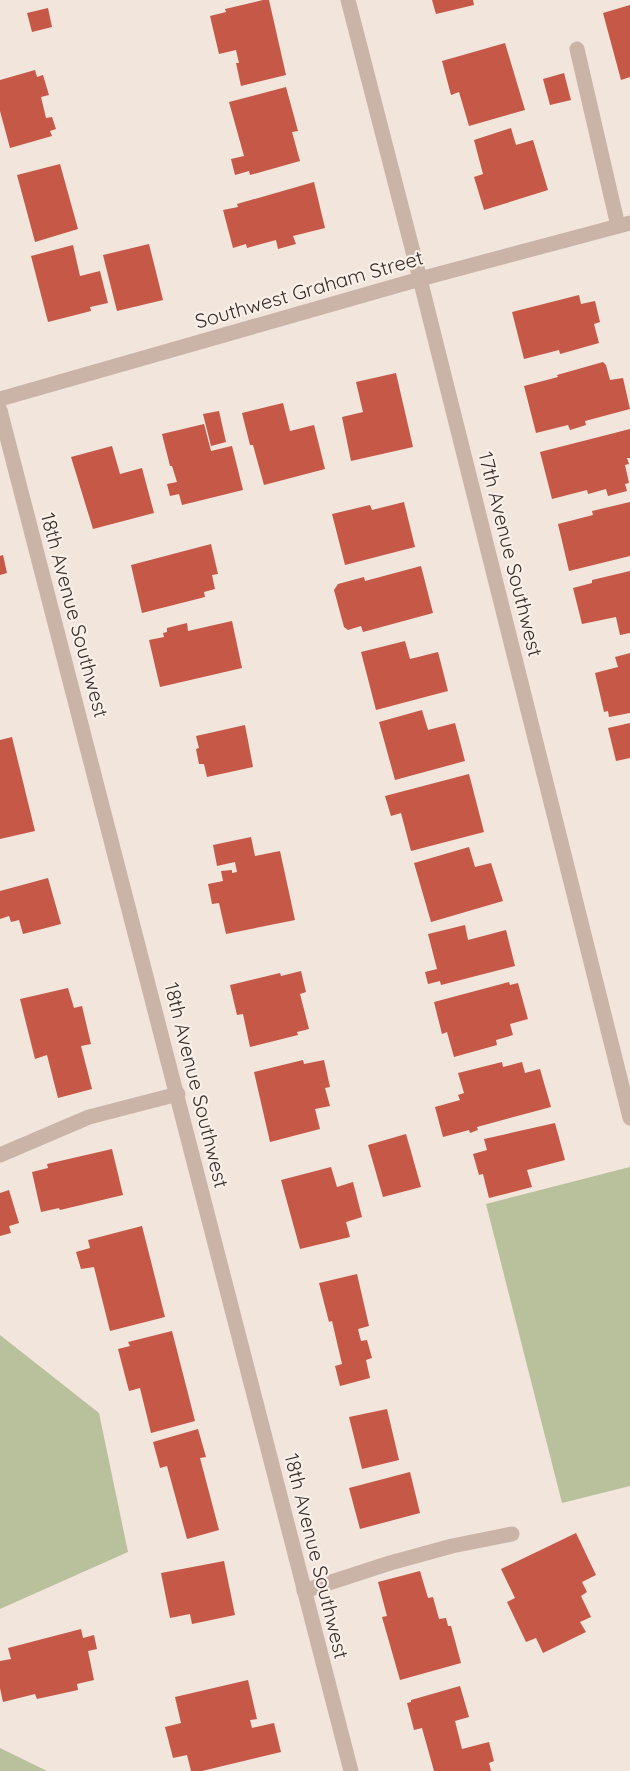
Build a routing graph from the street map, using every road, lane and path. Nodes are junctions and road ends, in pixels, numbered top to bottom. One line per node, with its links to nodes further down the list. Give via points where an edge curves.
1 (348, 0): 4 (street, 17th Avenue Southwest)
2 (577, 49): 3 (street)
3 (627, 225): 4 (street, Southwest Graham Street)
4 (420, 279): 5 (street, Southwest Graham Street); 8 (street, 17th Avenue Southwest)
5 (0, 399)
6 (0, 410): 7 (street, 18th Avenue Southwest)
7 (178, 1094): 9 (street, via 89,1117); 11 (street, 18th Avenue Southwest)
8 (630, 1118)
9 (0, 1155)
10 (512, 1534): 11 (street, via 452,1546)
11 (304, 1591): 12 (street, 18th Avenue Southwest)
12 (351, 1771)

